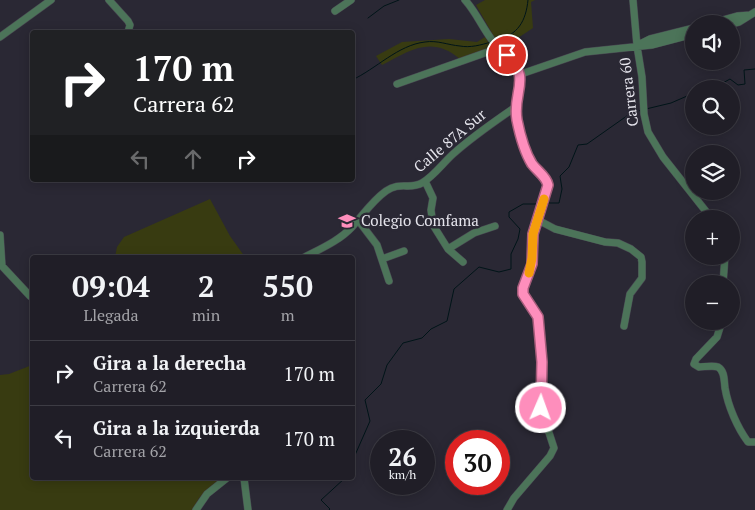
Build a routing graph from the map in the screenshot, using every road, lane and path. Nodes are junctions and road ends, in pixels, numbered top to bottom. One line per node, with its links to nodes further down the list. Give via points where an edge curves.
1 (51, 0): 12 (street)
2 (110, 0): 9 (street, via 128,21)
3 (351, 0): 6 (street)
4 (465, 0): 13 (street)
5 (633, 0): 14 (street, Carrera 60)
6 (336, 11)
7 (752, 13): 8 (street)
8 (740, 21)
9 (129, 30)
10 (685, 30): 14 (street, via 650,39)
11 (685, 36): 14 (street)
12 (0, 37)
13 (495, 43): 15 (street, via 514,62); 16 (street)
14 (637, 46): 15 (street, via 585,52); 19 (street, Carrera 60, via 646,126 652,140)
15 (520, 74): 17 (street)
16 (397, 84)
17 (517, 106): 18 (street, Calle 87A Sur, via 471,139); 21 (street, via 517,121 526,153 548,185)
18 (425, 181): 20 (street, Calle 87A Sur, via 414,186 393,186); 24 (street, via 433,198 433,225)
19 (705, 210)
20 (358, 220): 26 (street, Calle 87A Sur, via 344,234); 27 (street, via 374,240)
21 (538, 220): 31 (street, via 555,229 618,243 641,257 642,278 630,294); 38 (street, via 533,234 532,264 523,294 538,317 542,362 541,408 554,448)
22 (495, 226): 24 (street, via 474,233)
23 (0, 235): 30 (street, via 2,266)
24 (448, 249): 28 (street)
25 (404, 251): 27 (street)
26 (308, 255)
27 (382, 259): 29 (street)
28 (463, 262)
29 (389, 281)
30 (30, 296)
31 (624, 326)
32 (719, 330): 33 (street, via 694,364 721,369 728,401 737,422 746,440)
33 (755, 442)
34 (224, 480): 36 (street, via 207,494)
35 (244, 480): 37 (street)
36 (196, 510)
37 (248, 510)
38 (507, 510)

